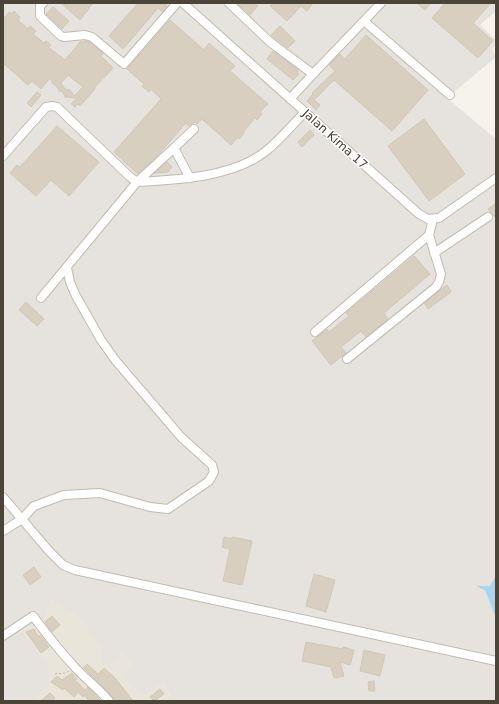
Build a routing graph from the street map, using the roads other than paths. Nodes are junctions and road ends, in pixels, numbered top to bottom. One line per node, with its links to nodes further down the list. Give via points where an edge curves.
1 (43, 3): 2 (street, via 40,6 40,16 61,36 92,37 124,64)
2 (177, 3)
3 (183, 3): 9 (street, Jalan Kima 17)
4 (229, 3): 7 (street, via 270,42)
5 (381, 3): 6 (street)
6 (364, 22): 7 (street); 8 (street)
7 (313, 74): 9 (street)
8 (450, 94)
9 (290, 98): 10 (street, Jalan Kima 17)
10 (305, 112): 14 (street, via 267,151 255,159 215,173); 18 (street, Jalan Kima 17, via 419,214)
11 (194, 129): 12 (street)
12 (174, 148): 14 (street); 16 (street)
13 (3, 156): 16 (street, via 46,107 52,106 57,107)
14 (190, 178): 16 (street)
15 (496, 178): 18 (street, via 439,218)
16 (137, 182): 21 (street)
17 (488, 217): 20 (street)
18 (433, 219): 19 (street)
19 (429, 235): 20 (street); 23 (street)
20 (434, 253): 24 (street, via 441,274 436,287)
21 (67, 268): 22 (street); 26 (street, via 76,296 116,361 180,437 212,465 214,472 209,481 168,509 150,507 100,493 64,495 34,506)
22 (41, 298)
23 (315, 332)
24 (347, 359)
25 (3, 497): 26 (street)
26 (22, 519): 27 (street); 29 (street, via 49,552 63,565 75,570)
27 (3, 531)
28 (3, 636): 30 (street, via 33,616 74,667)
29 (496, 661)
30 (109, 701)

